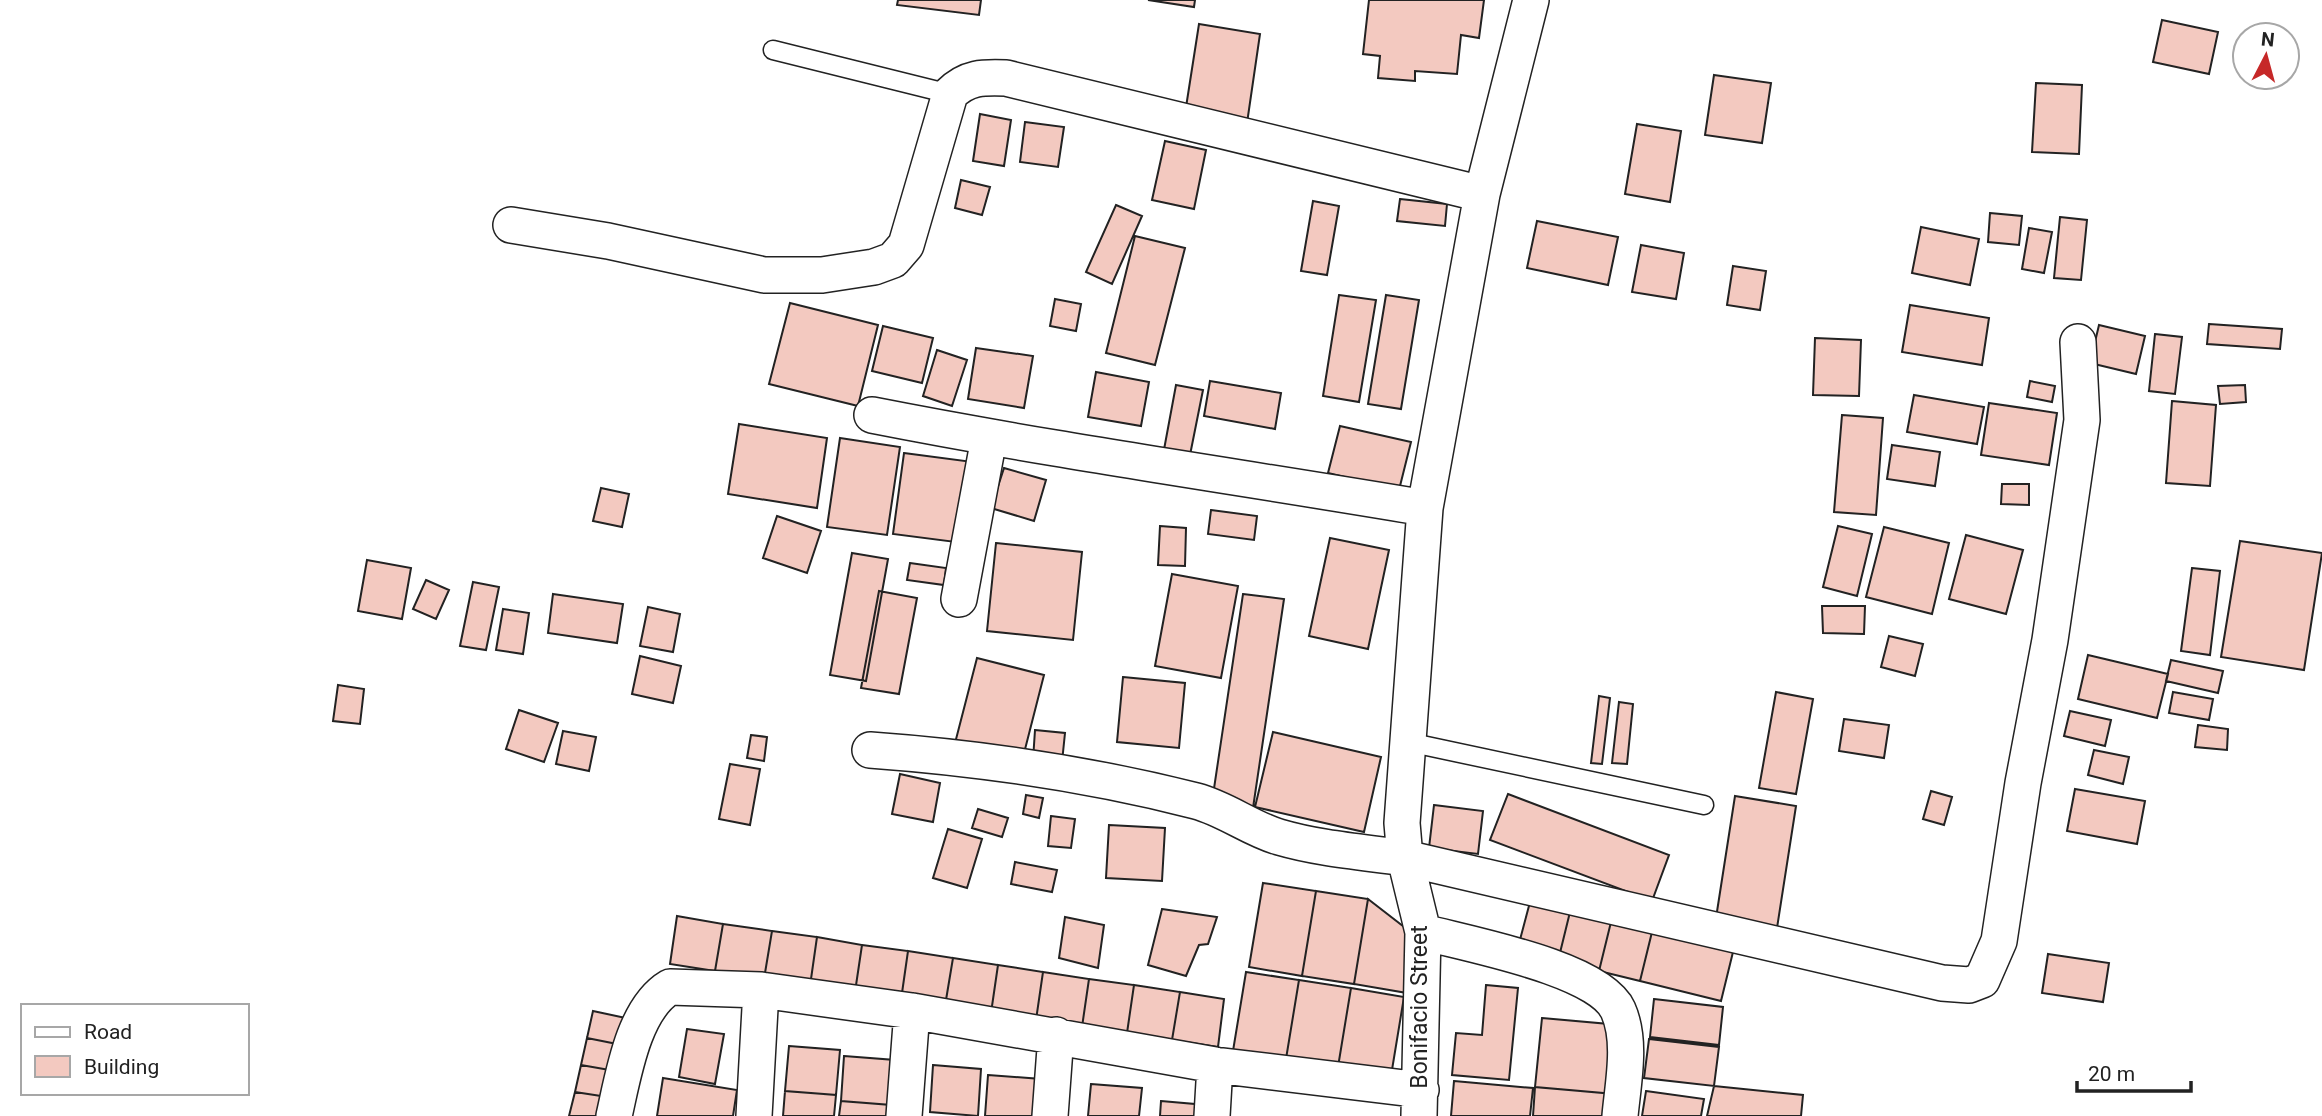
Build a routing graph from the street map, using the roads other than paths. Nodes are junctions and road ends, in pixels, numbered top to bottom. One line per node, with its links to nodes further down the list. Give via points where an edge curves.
1 (1531, 0): 4 (street, Bonifacio Street)
2 (773, 50): 3 (lane)
3 (950, 94): 4 (street, via 961,83 980,77 1006,78); 5 (street, via 906,245 893,260 874,267 822,275 764,275 608,240)
4 (1482, 194): 9 (street, Bonifacio Street)
5 (511, 225)
6 (2078, 342): 14 (street, via 2082,420 2050,640 1998,941 1982,980 1969,985 1942,983)
7 (872, 415): 8 (street)
8 (989, 438): 9 (street); 10 (street)
9 (1425, 508): 11 (street, Bonifacio Street)
10 (959, 599)
11 (1408, 742): 13 (lane); 14 (street, Bonifacio Street, via 1402,823)
12 (870, 750): 14 (street, via 1078,775 1199,802 1276,836 1315,846)
13 (1703, 805)
14 (1405, 858): 15 (street, Bonifacio Street)
15 (1423, 932): 20 (street, Bonifacio Street); 26 (street, via 1554,967 1596,987 1618,1009 1625,1043)
16 (761, 990): 17 (street); 21 (street, via 684,986 662,992 632,1041); 22 (street)
17 (912, 1011): 18 (street); 23 (street)
18 (1056, 1035): 19 (street); 24 (street)
19 (1215, 1065): 20 (street); 25 (street)
20 (1420, 1103)
21 (614, 1116)
22 (754, 1116)
23 (904, 1116)
24 (1050, 1116)
25 (1212, 1116)
26 (1620, 1116)

